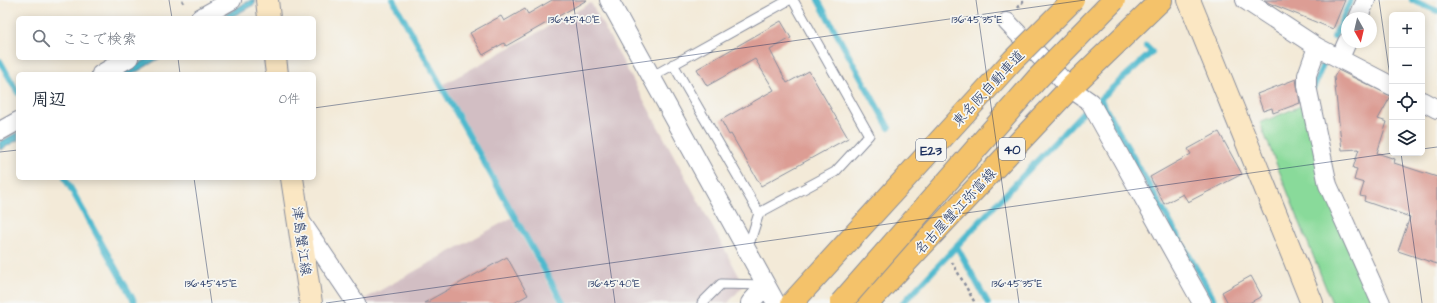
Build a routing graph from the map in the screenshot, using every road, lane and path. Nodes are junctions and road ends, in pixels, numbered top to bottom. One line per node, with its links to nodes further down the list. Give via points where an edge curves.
1 (232, 0): 13 (street)
2 (267, 0): 14 (street)
3 (609, 0): 24 (street)
4 (789, 0): 21 (lane)
5 (793, 0): 32 (lane, via 869,135 835,172)
6 (1073, 0): 42 (main road, 東名阪自動車道 / E23, bridge, via 1014,60)
7 (1114, 0): 43 (main road, E23, bridge, via 1037,79)
8 (1161, 0): 26 (main road, 名古屋蟹江弥富線 / 40)
9 (1189, 0): 47 (street)
10 (1245, 0): 16 (street)
11 (1366, 0): 12 (street)
12 (1361, 12)
13 (204, 16)
14 (269, 16)
15 (1007, 22): 26 (street)
16 (1317, 46): 18 (street); 48 (street, via 1307,75 1307,86 1328,185)
17 (1344, 48): 18 (street)
18 (1340, 58): 25 (street)
19 (126, 60): 22 (street)
20 (275, 60): 23 (street)
21 (673, 64): 24 (lane); 32 (lane)
22 (104, 72)
23 (277, 72)
24 (651, 76): 34 (street)
25 (1389, 84)
26 (1070, 88): 44 (main road, 名古屋蟹江弥富線 / 40); 46 (street, via 1090,102)
27 (1425, 103): 28 (street)
28 (1437, 109)
29 (16, 122): 30 (street)
30 (0, 131)
31 (292, 180): 33 (street, 津島蟹江線)
32 (759, 213): 34 (lane)
33 (298, 217): 37 (street, 津島蟹江線); 38 (street)
34 (747, 252): 36 (street)
35 (952, 262): 45 (path)
36 (766, 285): 39 (lane, via 721,284); 40 (street); 41 (street)
37 (311, 303)
38 (356, 303)
39 (702, 303)
40 (750, 303)
41 (776, 303)
42 (792, 303)
43 (841, 303)
44 (868, 303)
45 (974, 303)
46 (1202, 303)
47 (1312, 303)
48 (1381, 303)

